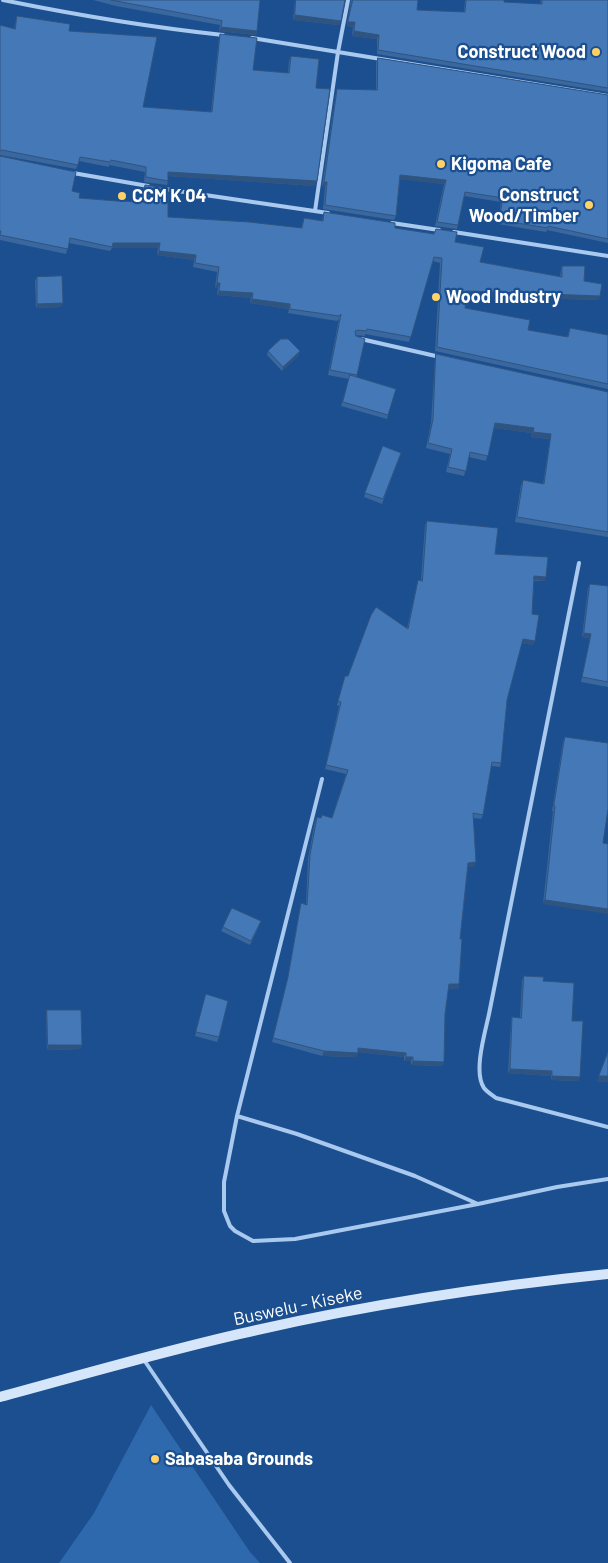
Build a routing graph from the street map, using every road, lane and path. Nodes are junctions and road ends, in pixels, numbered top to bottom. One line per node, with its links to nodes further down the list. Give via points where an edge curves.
1 (3, 0): 3 (lane, via 74,14)
2 (348, 0): 5 (lane)
3 (226, 36)
4 (246, 38): 5 (lane)
5 (338, 52): 6 (lane); 8 (lane)
6 (608, 96)
7 (68, 172): 8 (lane)
8 (315, 211): 9 (lane)
9 (335, 214)
10 (384, 221): 11 (lane)
11 (442, 230)
12 (452, 232): 13 (lane)
13 (608, 256)
14 (356, 338): 15 (lane)
15 (450, 359)
16 (579, 563): 19 (lane, via 479,1074 483,1087 496,1098)
17 (322, 779): 18 (lane)
18 (237, 1116): 21 (lane, via 416,1176); 21 (lane, via 225,1176 224,1211 230,1226 253,1241 295,1239)
19 (608, 1127)
20 (608, 1179): 21 (lane)
21 (478, 1204)
22 (608, 1274): 23 (main road, Buswelu - Kiseke, via 360,1309)
23 (142, 1358): 24 (main road, Buswelu - Kiseke); 25 (lane, via 229,1485)
24 (0, 1397)
25 (290, 1563)

